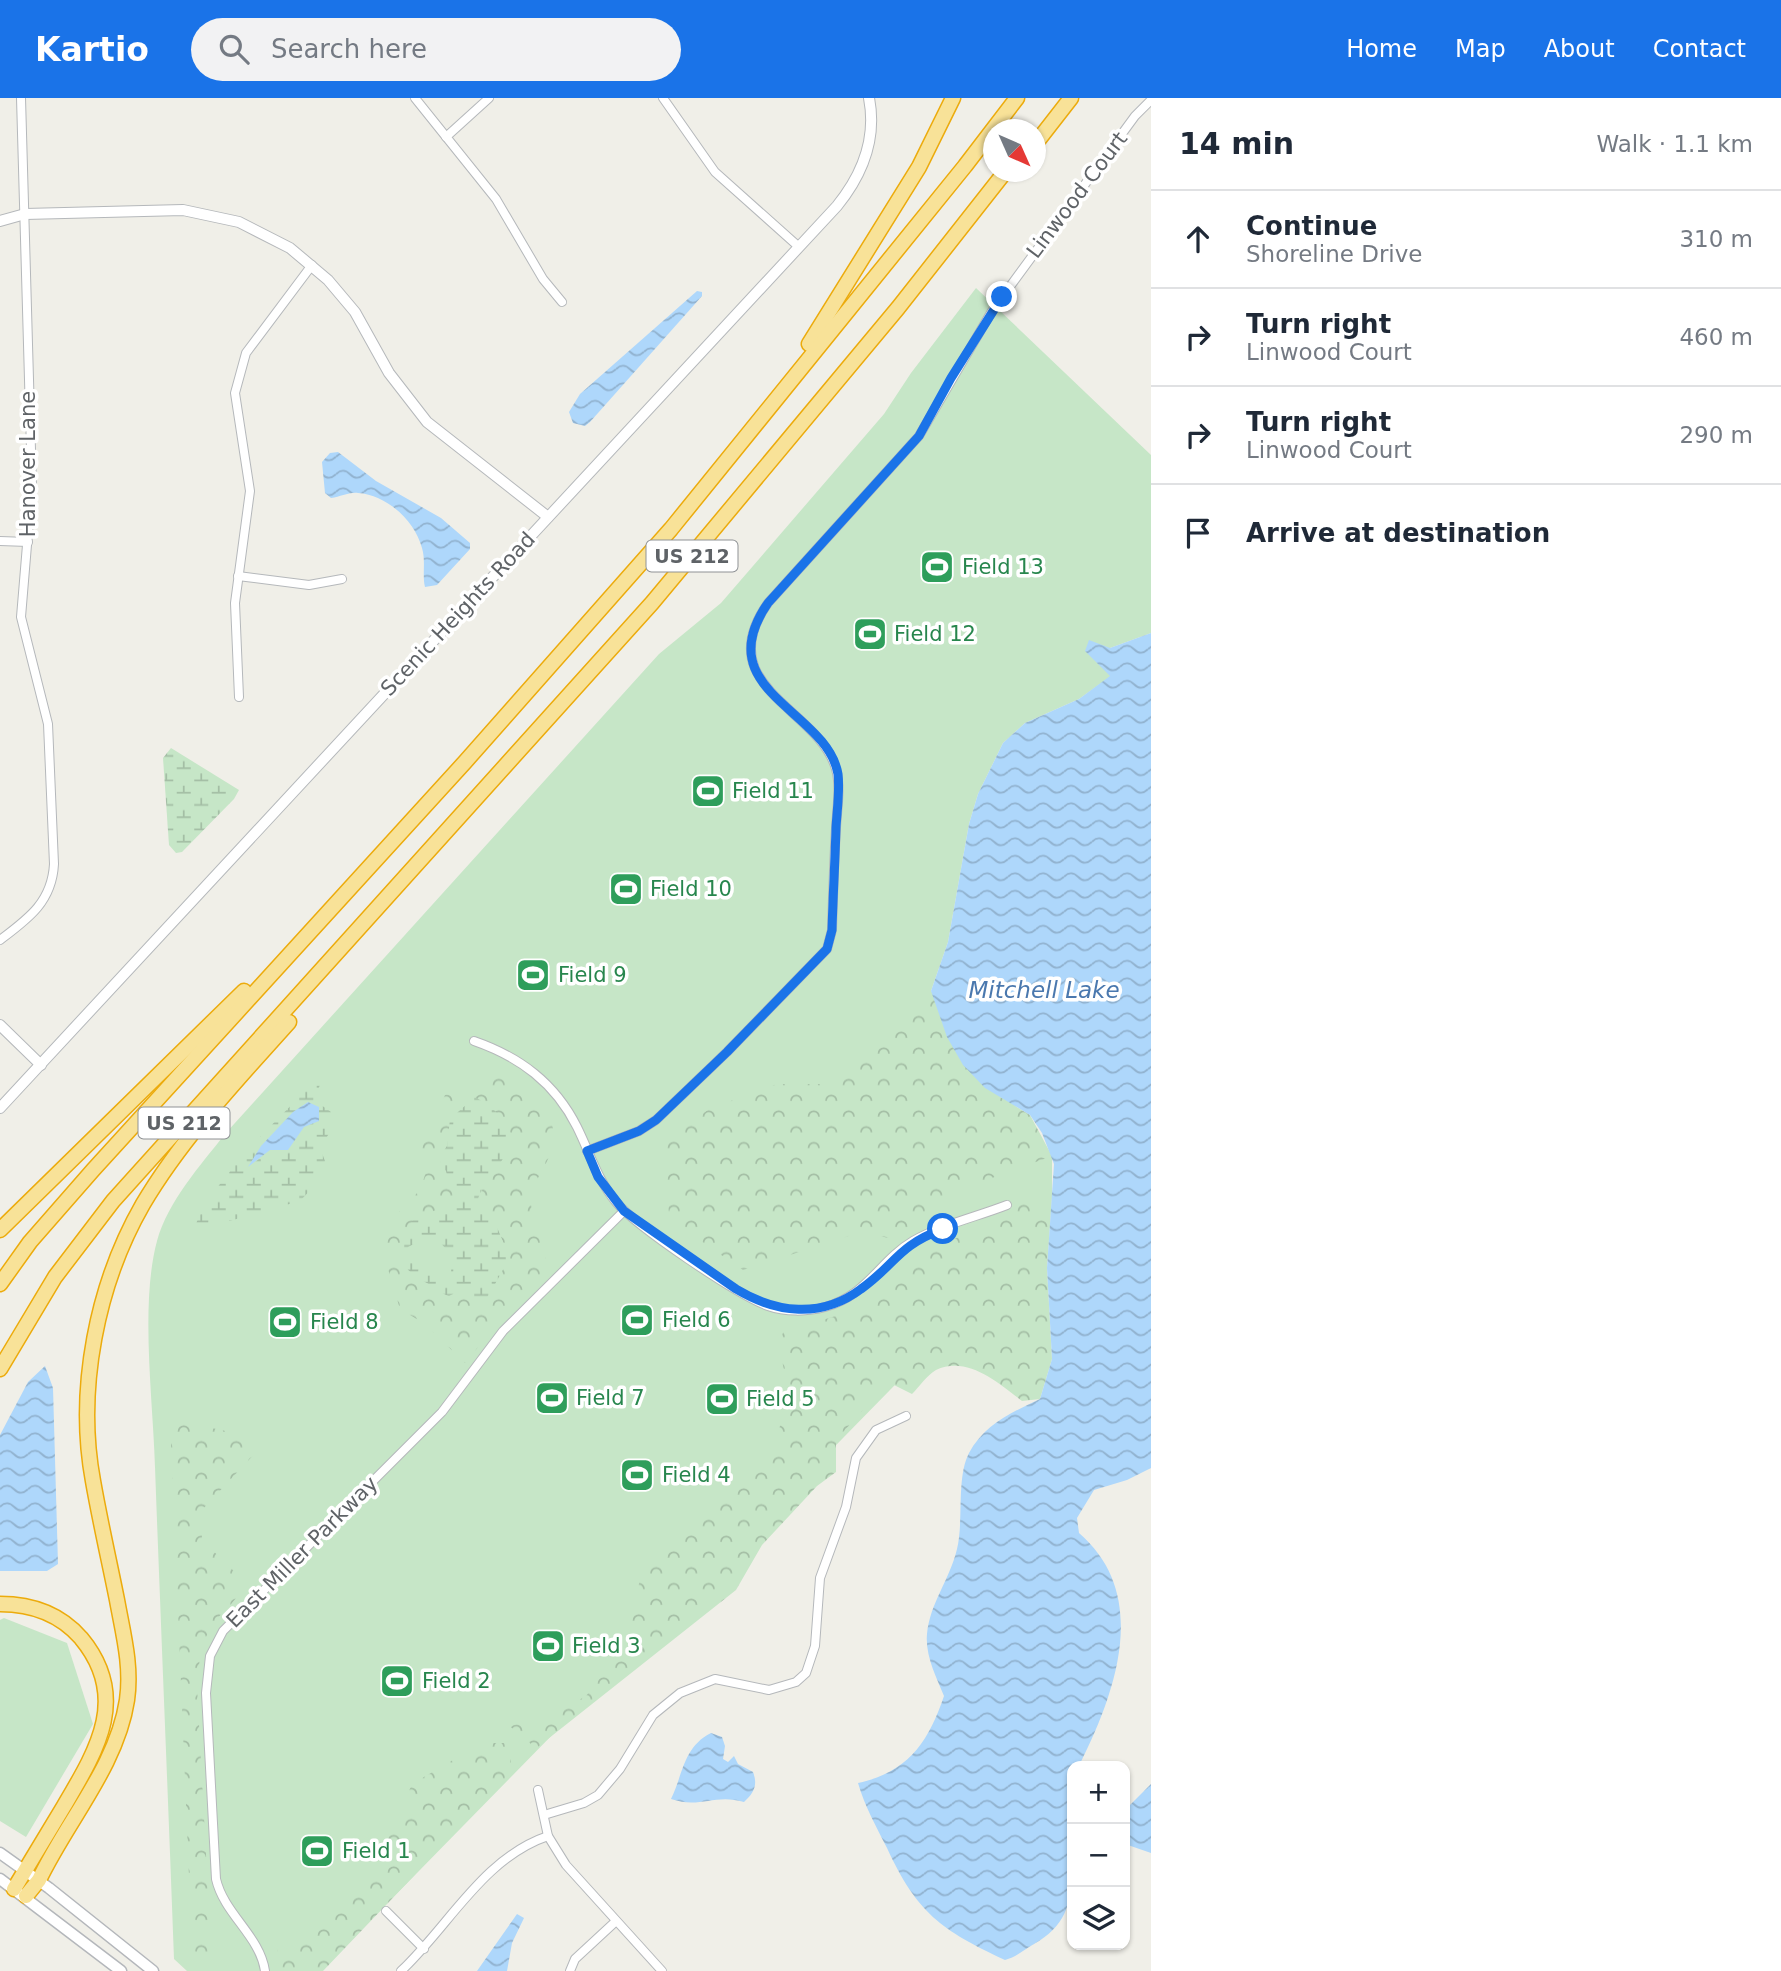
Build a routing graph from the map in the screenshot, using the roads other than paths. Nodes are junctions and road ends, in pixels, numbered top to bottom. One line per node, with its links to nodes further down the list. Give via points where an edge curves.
1 (21, 98): 17 (street, Hanover Lane)
2 (415, 98): 13 (street)
3 (489, 98): 13 (street)
4 (663, 98): 19 (street, via 715,172)
5 (869, 98): 19 (street, Scenic Heights Road, via 870,139 858,177)
6 (953, 98): 23 (highway, via 919,167 817,333)
7 (1017, 98): 23 (highway, US 212)
8 (1060, 98): 11 (highway)
9 (1071, 98): 12 (highway)
10 (1151, 100): 36 (street, Linwood Court, via 992,311 919,436 768,603 757,621 752,642 758,674 828,750 838,775 832,930 827,949 656,1120)
11 (1044, 119)
12 (1046, 129)
13 (446, 137): 21 (street, via 496,200)
14 (997, 182): 16 (highway, US 212)
15 (1001, 182): 16 (highway)
16 (979, 205): 30 (highway, US 212, via 652,603)
17 (25, 214): 18 (street); 20 (street, via 155,209 212,214 265,234); 25 (street, Hanover Lane, via 32,485)
18 (0, 221)
19 (799, 247): 22 (street, Scenic Heights Road)
20 (312, 265): 22 (street, via 355,312 389,373 426,422); 26 (street, via 258,334 239,372 236,413 250,491)
21 (562, 302)
22 (548, 517): 34 (street, Scenic Heights Road)
23 (671, 528): 29 (highway, US 212)
24 (0, 541): 25 (street)
25 (28, 542): 31 (street, Hanover Lane, via 21,617 48,724 53,879 40,907)
26 (238, 576): 27 (street, via 309,585); 28 (street, via 234,629)
27 (342, 579)
28 (239, 697)
29 (362, 874): 39 (highway); 40 (highway, US 212, via 93,1170)
30 (390, 895): 41 (highway, US 212, via 113,1201 55,1277); 50 (highway, via 352,949 170,1163 125,1239 104,1297 90,1371 91,1458 127,1653 127,1698 109,1755)
31 (0, 940)
32 (0, 1025): 34 (street)
33 (474, 1041): 36 (street, via 506,1054 543,1080 566,1108)
34 (41, 1065): 35 (street, Scenic Heights Road)
35 (0, 1108)
36 (587, 1151): 38 (street, via 598,1177)
37 (1007, 1205): 38 (street, via 914,1241 850,1297 824,1307 796,1310 754,1300)
38 (624, 1211): 57 (street, East Miller Parkway, via 503,1331 442,1412 223,1631 210,1656 206,1693 216,1879 222,1900 261,1954)
39 (0, 1230)
40 (0, 1284)
41 (0, 1369)
42 (906, 1416): 45 (street, via 876,1430 856,1458 846,1507 820,1578 815,1646 806,1673 796,1682 769,1690 715,1679 680,1693 653,1715 598,1795)
43 (0, 1604): 48 (highway, via 24,1604 73,1629 90,1650 106,1694 105,1726 93,1759)
44 (538, 1790): 45 (street)
45 (544, 1815): 46 (street)
46 (548, 1836): 53 (street, via 566,1865); 54 (street, via 530,1842 475,1886)
47 (0, 1853): 48 (main road)
48 (26, 1871): 50 (main road); 51 (highway)
49 (0, 1879): 51 (main road)
50 (39, 1880): 51 (highway); 56 (main road)
51 (20, 1893): 55 (main road)
52 (386, 1911): 54 (street)
53 (615, 1922): 59 (street, via 575,1959); 60 (street)
54 (424, 1949): 58 (street)
55 (121, 1971)
56 (153, 1971)
57 (265, 1971)
58 (401, 1971)
59 (570, 1971)
60 (662, 1971)

